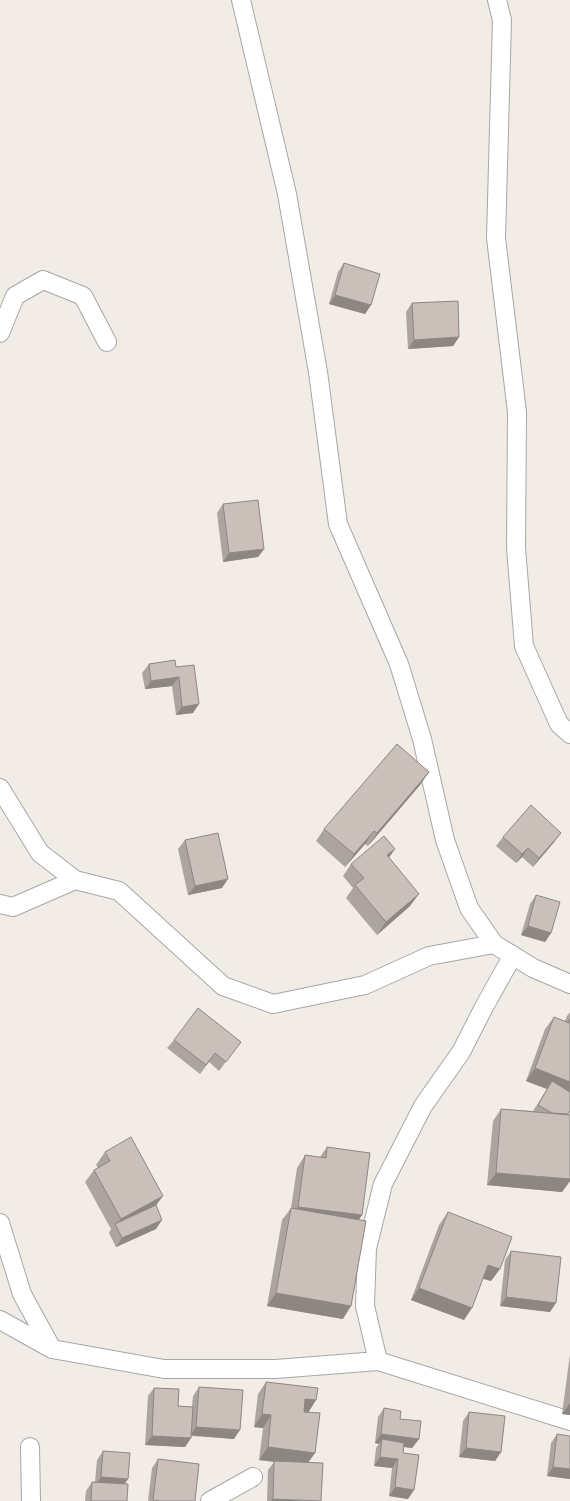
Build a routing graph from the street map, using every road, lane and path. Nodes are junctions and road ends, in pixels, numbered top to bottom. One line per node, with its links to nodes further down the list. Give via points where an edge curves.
1 (241, 0): 9 (street, via 287,194 318,372 338,524 399,664 422,739 444,840 469,908)
2 (497, 0): 5 (street, via 502,20 496,238 517,412 516,548 524,646 559,724)
3 (0, 333): 4 (street, via 15,296 43,280 83,296)
4 (107, 342)
5 (570, 734)
6 (0, 788): 7 (street, via 40,853)
7 (76, 880): 8 (street, via 13,907); 9 (street, via 119,891 223,986 273,1004 364,985 429,956)
8 (0, 904)
9 (494, 944): 10 (street)
10 (513, 956): 11 (street); 15 (street, via 462,1052 423,1106 383,1184 368,1248 365,1306)
11 (570, 984)
12 (0, 1222): 14 (street, via 22,1294)
13 (0, 1320): 14 (street)
14 (52, 1349): 15 (street, via 164,1369 276,1369)
15 (378, 1361): 16 (street)
16 (570, 1421)
17 (30, 1447): 19 (street)
18 (253, 1477): 20 (street)
19 (31, 1501)
20 (210, 1501)

